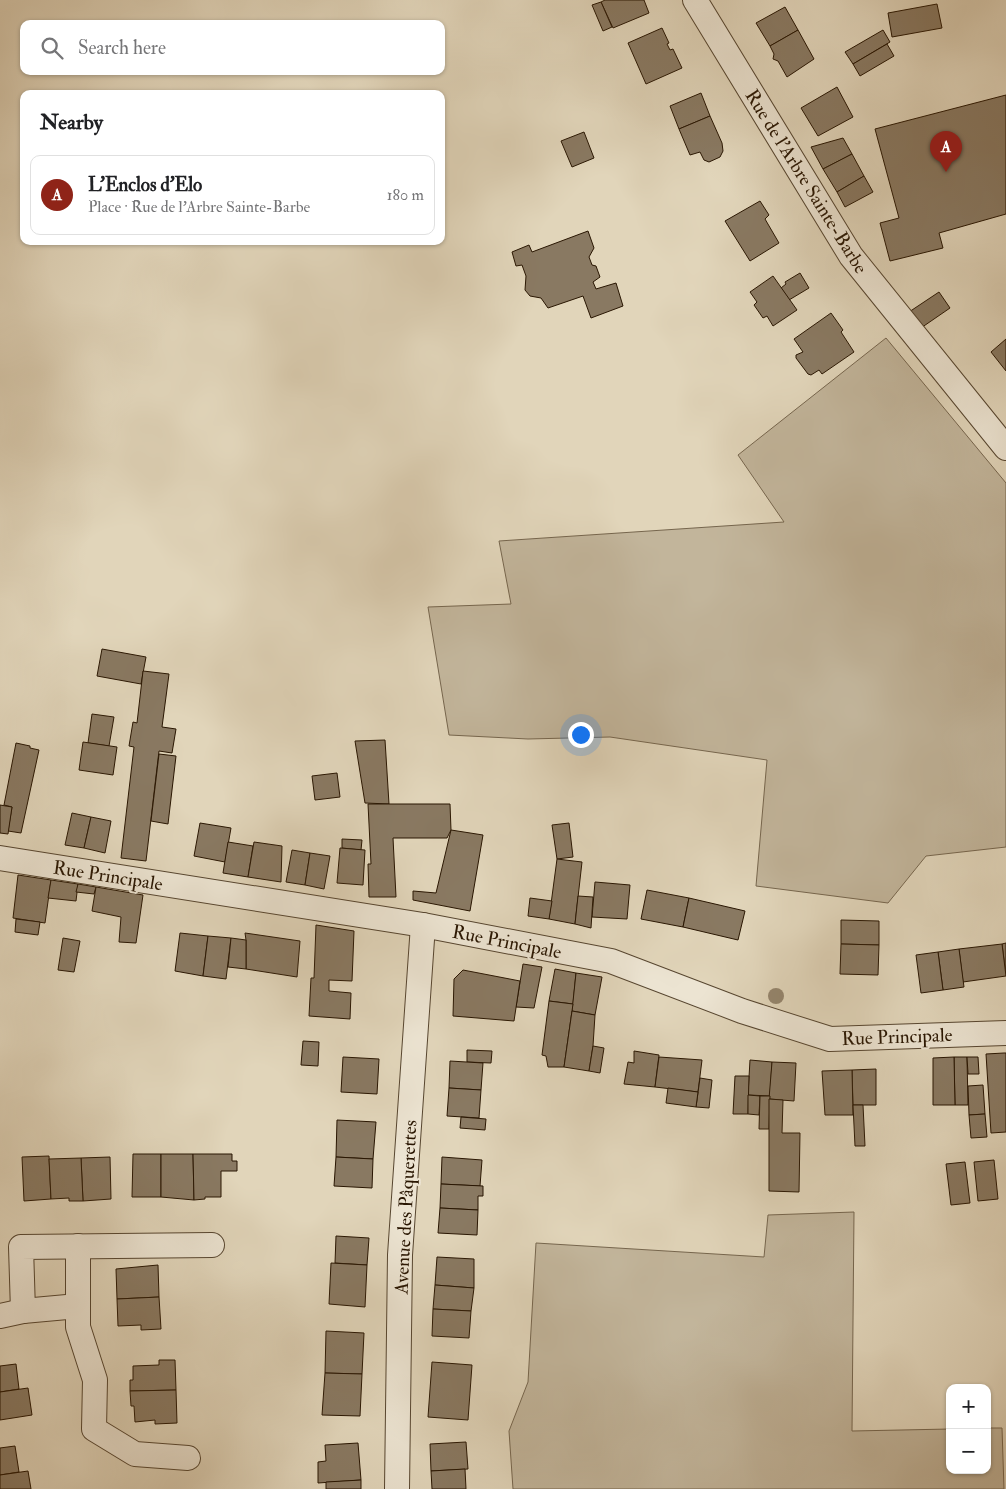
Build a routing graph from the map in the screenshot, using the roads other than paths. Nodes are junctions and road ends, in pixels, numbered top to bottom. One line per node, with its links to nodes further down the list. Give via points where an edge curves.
1 (695, 0): 2 (street, Rue de l'Arbre Sainte-Barbe, via 851,256)
2 (1006, 448)
3 (0, 858): 4 (street, Rue Principale)
4 (423, 925): 5 (street, Rue Principale, via 611,961 742,1011 830,1039); 11 (street, Avenue des Pâquerettes, via 400,1255)
5 (1006, 1033)
6 (212, 1244): 7 (street)
7 (78, 1246): 8 (street); 9 (street, via 21,1247)
8 (78, 1306): 9 (street); 10 (street, via 78,1327 94,1380 94,1429 135,1454)
9 (11, 1314)
10 (188, 1458)
11 (397, 1489)

